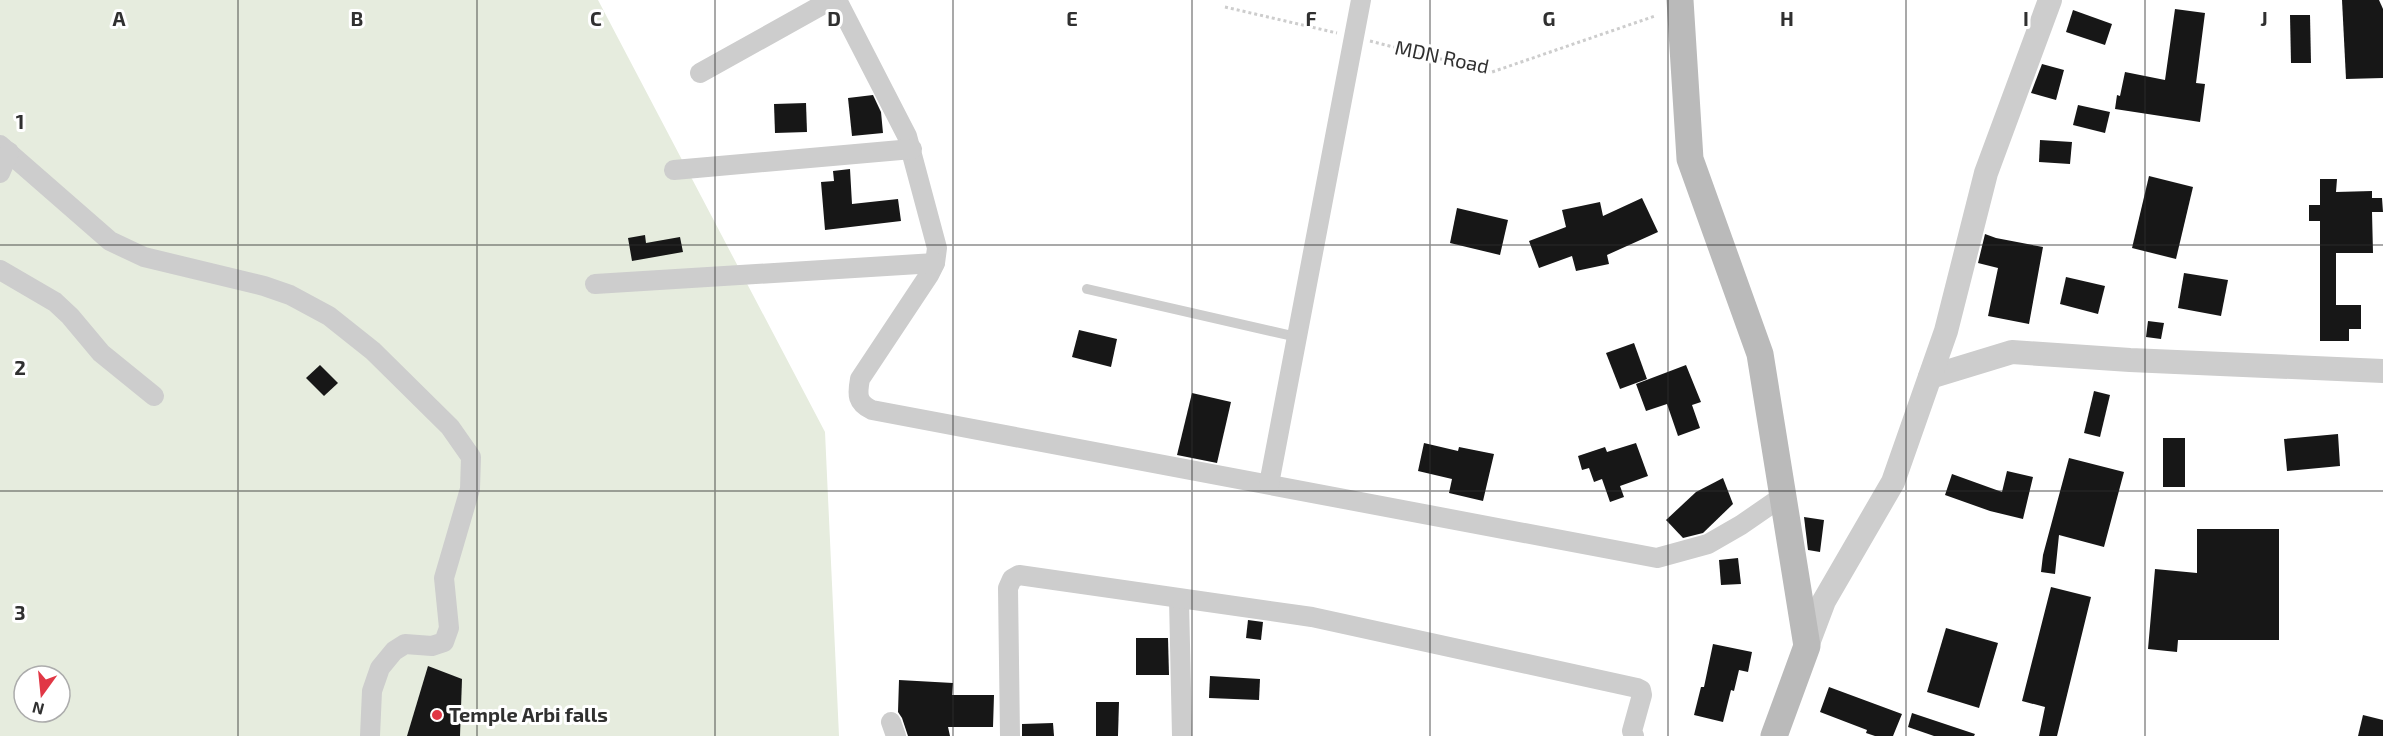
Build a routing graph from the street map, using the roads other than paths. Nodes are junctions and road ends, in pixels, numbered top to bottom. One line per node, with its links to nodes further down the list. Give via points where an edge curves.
1 (831, 0): 6 (street)
2 (837, 0): 8 (street)
3 (1361, 0): 15 (street)
4 (1680, 0): 20 (main road, via 1690,159 1760,354)
5 (2050, 0): 17 (street, via 1986,173 1946,332)
6 (700, 73)
7 (5, 149): 10 (street); 23 (street, via 110,241 144,257 264,286 329,316 373,351 450,427 471,457 470,489 444,578 449,628 444,642 432,646 405,644 380,668 372,691)
8 (912, 149): 9 (street); 11 (street, via 937,248)
9 (674, 170)
10 (0, 173)
11 (935, 263): 13 (street); 19 (street, via 860,379 859,401 866,407)
12 (0, 270): 18 (street, via 55,302 101,353)
13 (595, 284)
14 (1087, 289): 15 (lane)
15 (1297, 337): 19 (street)
16 (2383, 371): 17 (street, via 2012,352)
17 (1930, 377): 22 (street, via 1893,482 1824,601)
18 (154, 396)
19 (1269, 484): 20 (street, via 1658,558 1708,544)
20 (1783, 496): 22 (main road)
21 (1179, 599): 24 (street, via 1029,577 1012,579 1008,588); 25 (street); 26 (street, via 1312,616 1637,688 1642,695)
22 (1807, 646): 27 (main road)
23 (370, 736)
24 (1010, 736)
25 (1182, 736)
26 (1634, 736)
27 (1774, 736)

